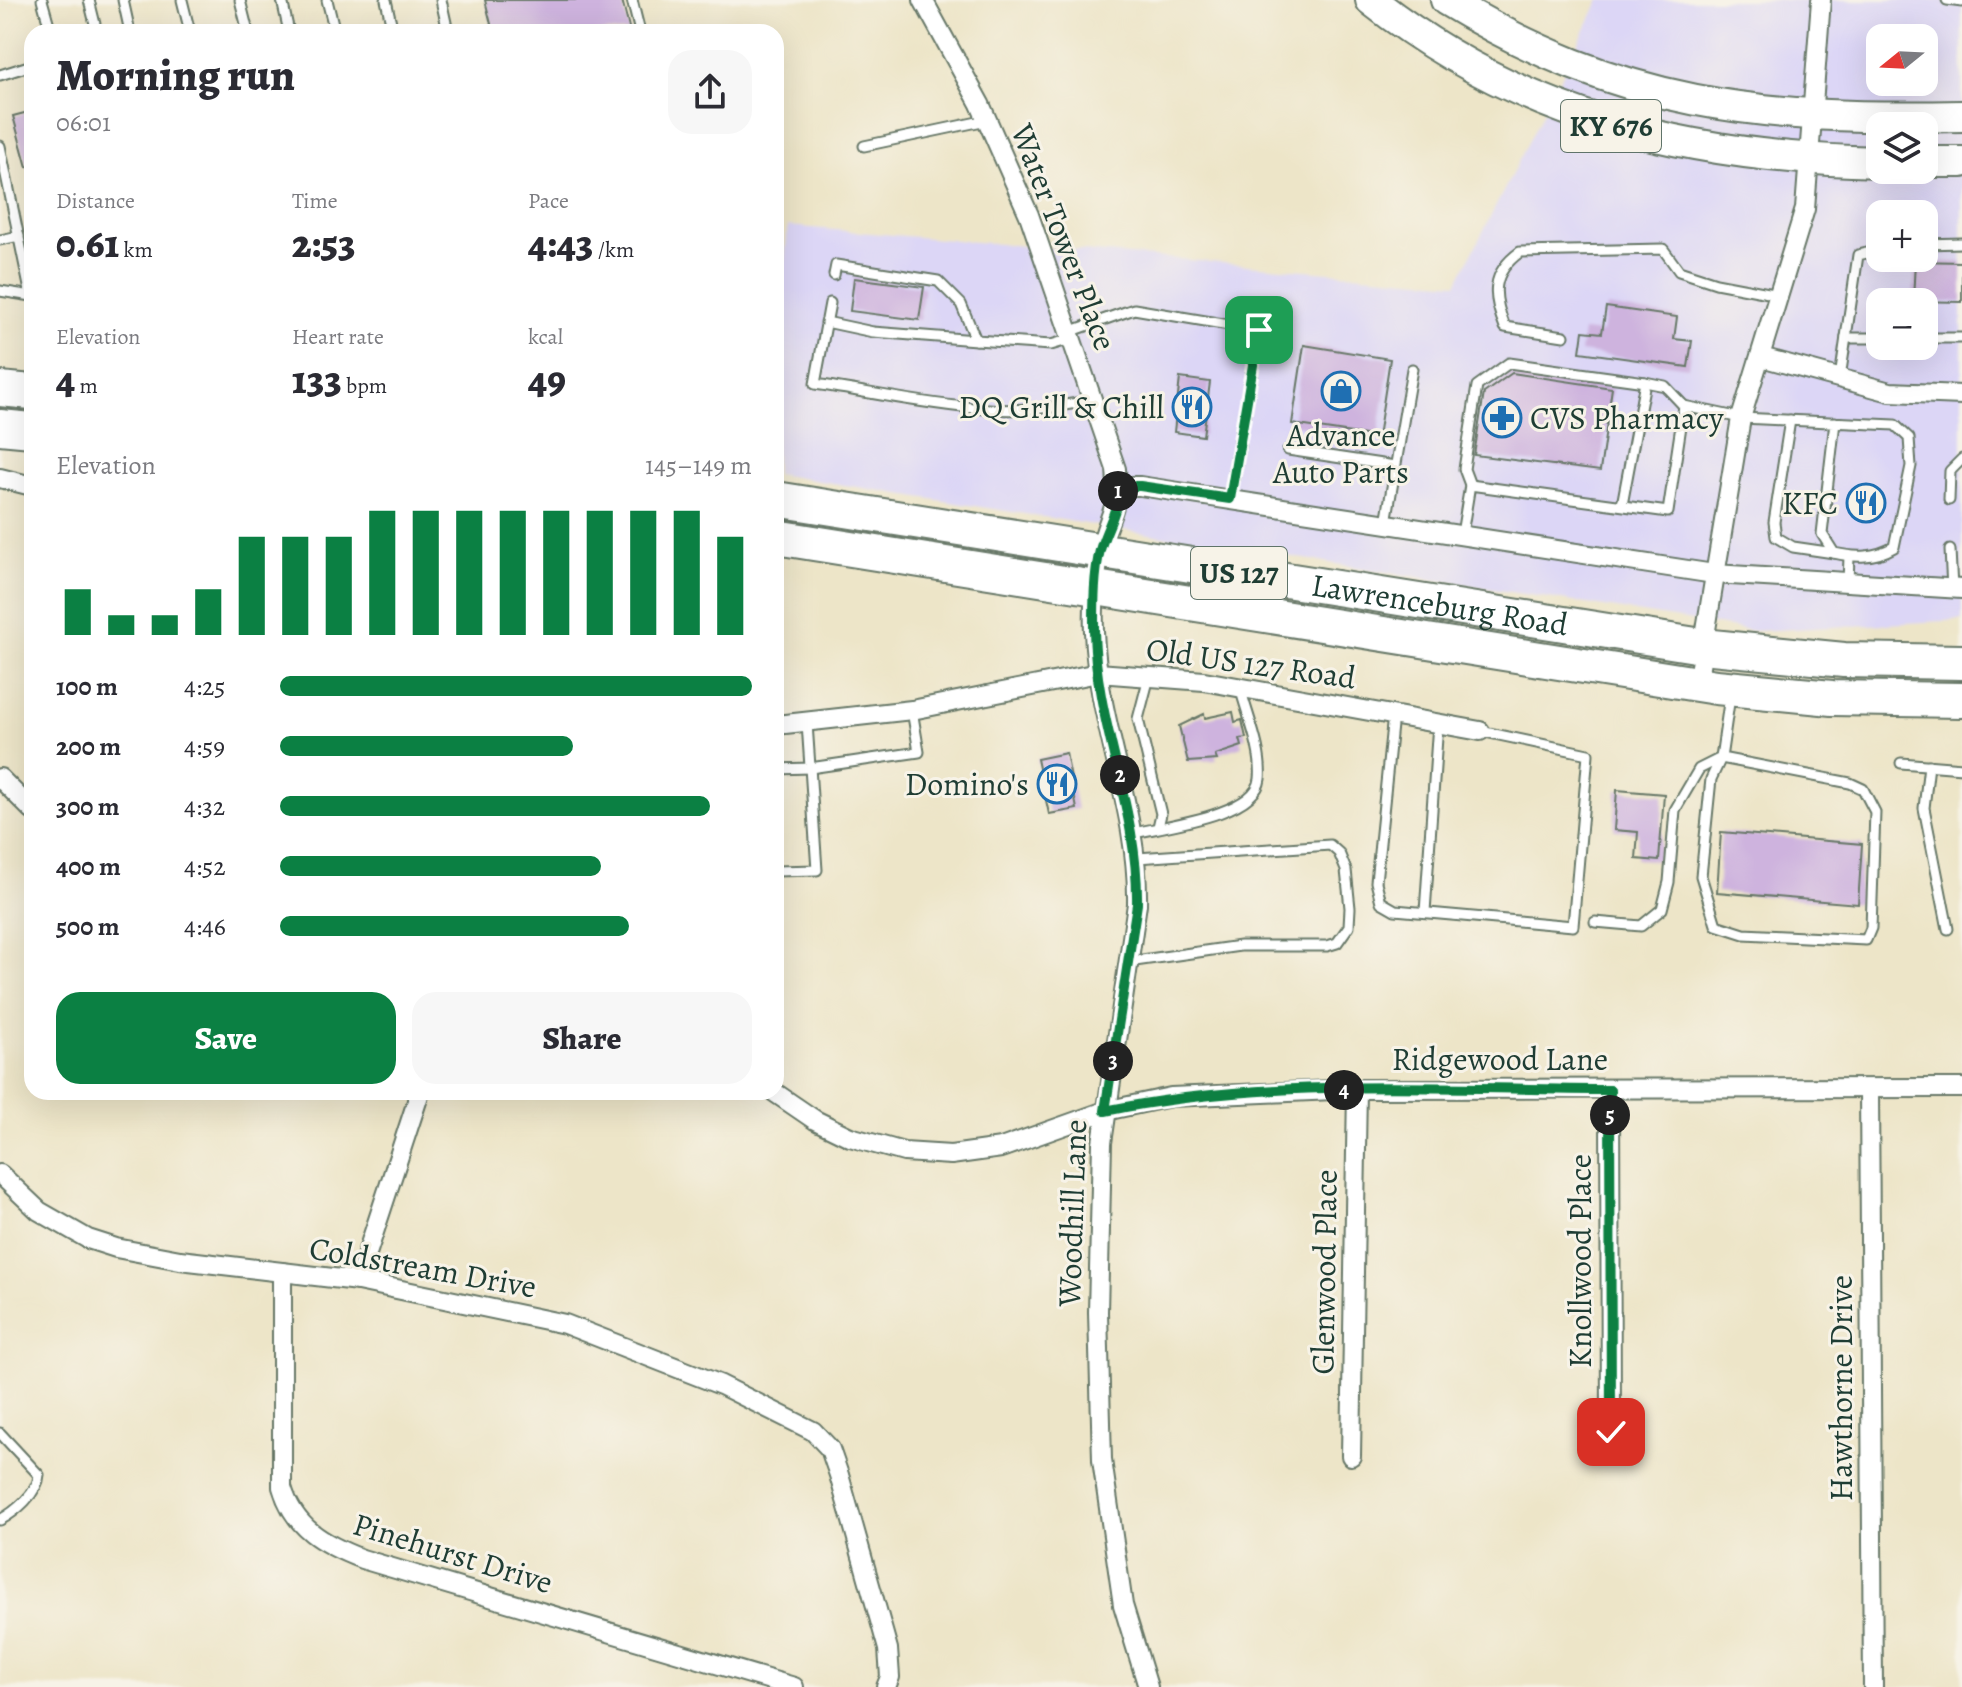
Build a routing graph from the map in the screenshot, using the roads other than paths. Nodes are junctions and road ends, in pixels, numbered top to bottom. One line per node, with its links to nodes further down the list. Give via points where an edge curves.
1 (42, 0): 17 (lane)
2 (89, 0): 18 (lane)
3 (123, 0): 19 (lane)
4 (182, 0): 20 (lane)
5 (240, 0): 21 (lane)
6 (282, 0): 22 (lane)
7 (327, 0): 23 (lane)
8 (386, 0): 24 (lane)
9 (441, 0): 25 (lane)
10 (632, 0): 26 (lane)
11 (923, 0): 31 (street, Water Tower Place)
12 (1371, 0): 34 (main road, KY 676, via 1469,65 1573,114 1691,146)
13 (1446, 0): 29 (main road, KY 676, via 1528,46 1611,80 1689,100)
14 (1821, 0): 29 (street)
15 (1947, 0): 16 (lane)
16 (1962, 2)
17 (49, 24)
18 (95, 24)
19 (128, 24)
20 (188, 24)
21 (246, 24)
22 (287, 24)
23 (333, 24)
24 (391, 24)
25 (446, 24)
26 (638, 24)
27 (24, 68): 28 (lane)
28 (0, 75)
29 (1811, 115): 30 (main road, KY 676); 34 (street)
30 (1962, 116)
31 (987, 120): 33 (lane); 50 (street, Water Tower Place, via 1029,215)
32 (0, 146): 38 (lane)
33 (864, 146)
34 (1809, 160): 35 (main road, KY 676); 47 (street, via 1805,209)
35 (1866, 162)
36 (1938, 162): 37 (main road)
37 (1962, 162)
38 (19, 236): 39 (lane); 42 (lane)
39 (0, 240)
40 (1962, 243): 41 (lane)
41 (1938, 244)
42 (24, 251)
43 (1866, 253): 52 (lane, via 1858,255)
44 (834, 275): 56 (lane, via 836,265 938,281 961,304)
45 (0, 291): 46 (lane)
46 (24, 295)
47 (1780, 295): 51 (lane, via 1679,271 1663,249 1520,252 1503,264 1497,281 1496,305 1505,327); 57 (street)
48 (830, 303): 49 (lane)
49 (826, 322): 56 (lane, via 873,332); 64 (lane, via 815,384 994,409 1058,409)
50 (1070, 335): 56 (lane, via 1051,345); 64 (street, Water Tower Place); 78 (lane, via 1134,309 1259,330)
51 (1564, 336)
52 (1846, 338): 53 (lane); 59 (lane)
53 (1866, 338)
54 (1938, 338): 55 (lane)
55 (1962, 338)
56 (976, 340)
57 (1761, 357): 59 (street); 66 (street)
58 (1412, 369): 73 (lane)
59 (1840, 378): 63 (street, via 1890,392)
60 (1645, 382): 65 (lane, via 1665,386); 76 (lane, via 1509,363 1477,386 1464,469); 81 (lane)
61 (0, 389): 62 (highway)
62 (24, 391)
63 (1962, 395)
64 (1092, 399): 77 (street, Water Tower Place)
65 (1684, 406): 66 (lane); 81 (lane, via 1668,512)
66 (1741, 418): 67 (lane); 89 (street)
67 (1790, 420): 68 (lane); 87 (lane, via 1776,537 1793,547)
68 (1835, 422): 87 (lane, via 1822,534); 88 (lane, via 1895,425 1909,438 1911,466 1894,547 1879,556)
69 (0, 427): 70 (highway)
70 (24, 429)
71 (1288, 450): 73 (lane)
72 (1962, 459): 80 (lane, via 1950,471)
73 (1395, 466): 82 (lane)
74 (0, 478): 75 (street)
75 (24, 484)
76 (1470, 485): 81 (lane); 83 (lane)
77 (1118, 486): 78 (street); 86 (street, Water Tower Place, via 1119,498)
78 (1230, 499): 82 (street)
79 (784, 500): 86 (highway, Lawrenceburg Road / US 127)
80 (1949, 500)
81 (1622, 505)
82 (1386, 523): 83 (street)
83 (1462, 534): 89 (street)
84 (784, 538): 92 (highway, Lawrenceburg Road / US 127)
85 (1950, 550): 91 (lane)
86 (1100, 551): 92 (street, Woodhill Lane); 93 (highway, Lawrenceburg Road / US 127)
87 (1834, 553): 88 (lane)
88 (1849, 557): 90 (lane)
89 (1714, 574): 90 (street); 93 (street)
90 (1848, 582): 91 (street)
91 (1957, 589)
92 (1096, 590): 95 (street, Woodhill Lane); 97 (highway, Lawrenceburg Road / US 127)
93 (1702, 646): 94 (highway, Lawrenceburg Road / US 127, via 1844,660); 97 (street)
94 (1962, 662)
95 (1098, 673): 96 (street, Old US 127 Road); 101 (street, Old US 127 Road); 116 (street, Woodhill Lane)
96 (1149, 677): 98 (street, Old US 127 Road); 115 (lane, via 1138,719 1161,814)
97 (1697, 684): 99 (highway, Lawrenceburg Road / US 127)
98 (1240, 687): 102 (street, Old US 127 Road); 115 (lane, via 1260,765 1255,793 1240,805)
99 (1731, 689): 100 (highway, Lawrenceburg Road / US 127); 107 (lane)
100 (1962, 700)
101 (912, 710): 103 (street, Old US 127 Road); 110 (lane, via 919,752)
102 (1393, 715): 104 (street, Old US 127 Road); 119 (lane, via 1376,882 1381,902 1395,910)
103 (807, 723): 105 (street, Old US 127 Road); 110 (lane)
104 (1438, 723): 106 (street, Old US 127 Road); 119 (lane)
105 (784, 724)
106 (1480, 731): 119 (lane, via 1588,754 1573,926)
107 (1721, 758): 107 (lane, via 1711,779 1701,876 1716,925 1744,934 1866,940 1871,928 1875,812 1863,789); 120 (lane, via 1699,769 1675,810 1662,909 1641,926)
108 (1901, 763): 109 (lane)
109 (1929, 765): 111 (lane); 121 (lane, via 1924,808)
110 (810, 768): 112 (lane); 118 (lane, via 817,870)
111 (1962, 768)
112 (784, 769)
113 (0, 778): 114 (street)
114 (24, 802)
115 (1158, 827): 116 (lane)
116 (1134, 833): 117 (street, Woodhill Lane)
117 (1137, 858): 122 (street, Woodhill Lane); 122 (lane, via 1330,845 1346,870 1349,926 1344,936 1327,946 1240,946)
118 (784, 871)
119 (1425, 912)
120 (1595, 922)
121 (1948, 929)
122 (1128, 962): 129 (street, Woodhill Lane)
123 (1962, 1088): 125 (street, Ridgewood Lane)
124 (1357, 1089): 126 (street, Ridgewood Lane); 129 (street, Ridgewood Lane, via 1171,1097); 135 (street, Glenwood Place)
125 (1869, 1089): 126 (street, Ridgewood Lane); 140 (street, Hawthorne Drive)
126 (1610, 1090): 133 (street, Knollwood Place)
127 (784, 1099): 129 (street, Ridgewood Lane, via 850,1137 927,1155 1001,1148)
128 (417, 1100): 132 (street)
129 (1105, 1111): 139 (street, Woodhill Lane, via 1098,1312 1102,1460 1123,1605)
130 (0, 1174): 131 (street, Coldstream Drive, via 39,1211 88,1239 147,1255)
131 (282, 1272): 132 (street, Coldstream Drive); 137 (street, Pinehurst Drive, via 282,1487 288,1508 317,1539 416,1575)
132 (358, 1281): 138 (street, Coldstream Drive, via 565,1324 721,1385 813,1431 830,1449 888,1649)
133 (1611, 1432)
134 (0, 1433): 136 (lane, via 39,1481)
135 (1351, 1456)
136 (0, 1520)
137 (794, 1687)
138 (886, 1687)
139 (1148, 1687)
140 (1873, 1687)

